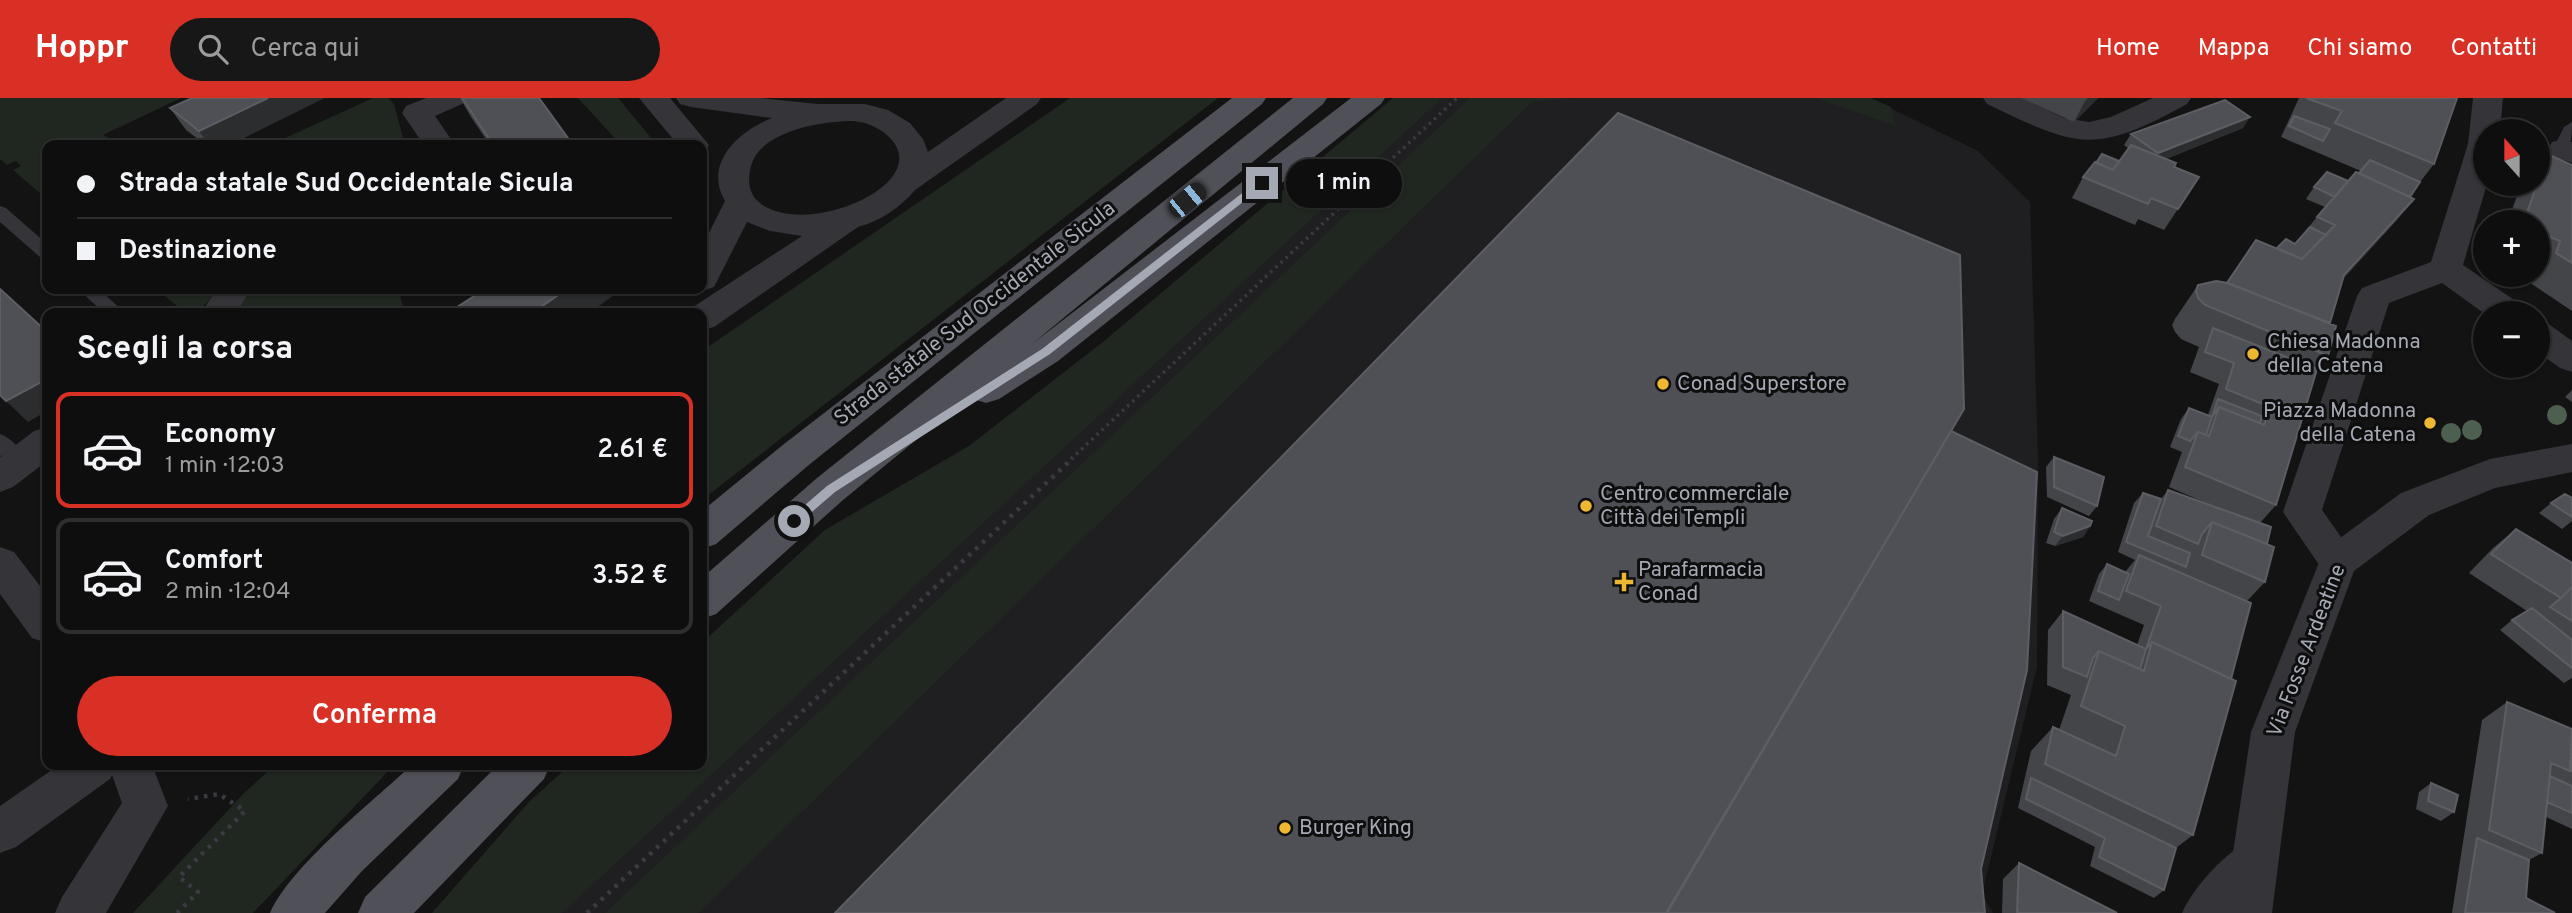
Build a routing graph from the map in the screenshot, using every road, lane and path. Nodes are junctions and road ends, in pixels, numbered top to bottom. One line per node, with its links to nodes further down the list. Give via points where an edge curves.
1 (451, 98): 15 (street, via 417,113)
2 (654, 98): 16 (street)
3 (691, 98): 13 (street)
4 (900, 98): 13 (street)
5 (1026, 98): 19 (street)
6 (1251, 98): 36 (main road, Strada statale Sud Occidentale Sicula)
7 (1312, 98): 35 (main road, Strada statale Sud Occidentale Sicula)
8 (1370, 98): 35 (main road, via 1046,352)
9 (1457, 98): 52 (path)
10 (1998, 98): 11 (street, via 2063,127 2090,132)
11 (2176, 98)
12 (2488, 98): 14 (street)
13 (833, 113): 19 (street, via 866,114 893,124 910,140 915,161); 20 (street, via 799,118 768,131 744,150 732,172)
14 (2486, 119)
15 (436, 140)
16 (690, 140)
17 (707, 161): 20 (street)
18 (2473, 180): 25 (street)
19 (905, 183): 22 (street, via 883,204)
20 (738, 197): 22 (street, via 750,212 778,223 814,225); 24 (street)
21 (0, 212): 23 (lane)
22 (850, 218): 31 (street)
23 (42, 250)
24 (707, 268)
25 (2445, 269): 28 (street); 37 (street, via 2374,296 2370,306 2302,512)
26 (94, 294): 29 (lane)
27 (693, 294): 30 (street)
28 (2491, 301)
29 (110, 308)
30 (680, 308)
31 (707, 315)
32 (2550, 343): 33 (street)
33 (2572, 359)
34 (2572, 458): 37 (street, Via Fosse Ardeatine, via 2490,474 2415,504)
35 (831, 489): 39 (main road, Strada statale Sud Occidentale Sicula)
36 (707, 529)
37 (2338, 561): 47 (street, Via Fosse Ardeatine, via 2273,732)
38 (0, 563): 40 (street)
39 (707, 598)
40 (42, 619)
41 (86, 770): 46 (street)
42 (132, 770): 48 (street, via 146,807)
43 (437, 770): 50 (main road, via 346,856)
44 (523, 770): 51 (main road)
45 (219, 794): 49 (path, via 245,811 179,877 198,892)
46 (2, 831)
47 (2255, 860): 53 (street); 54 (street, Via Fosse Ardeatine)
48 (79, 913)
49 (177, 913)
50 (295, 913)
51 (382, 913)
52 (587, 913)
53 (2207, 913)
54 (2248, 913)

